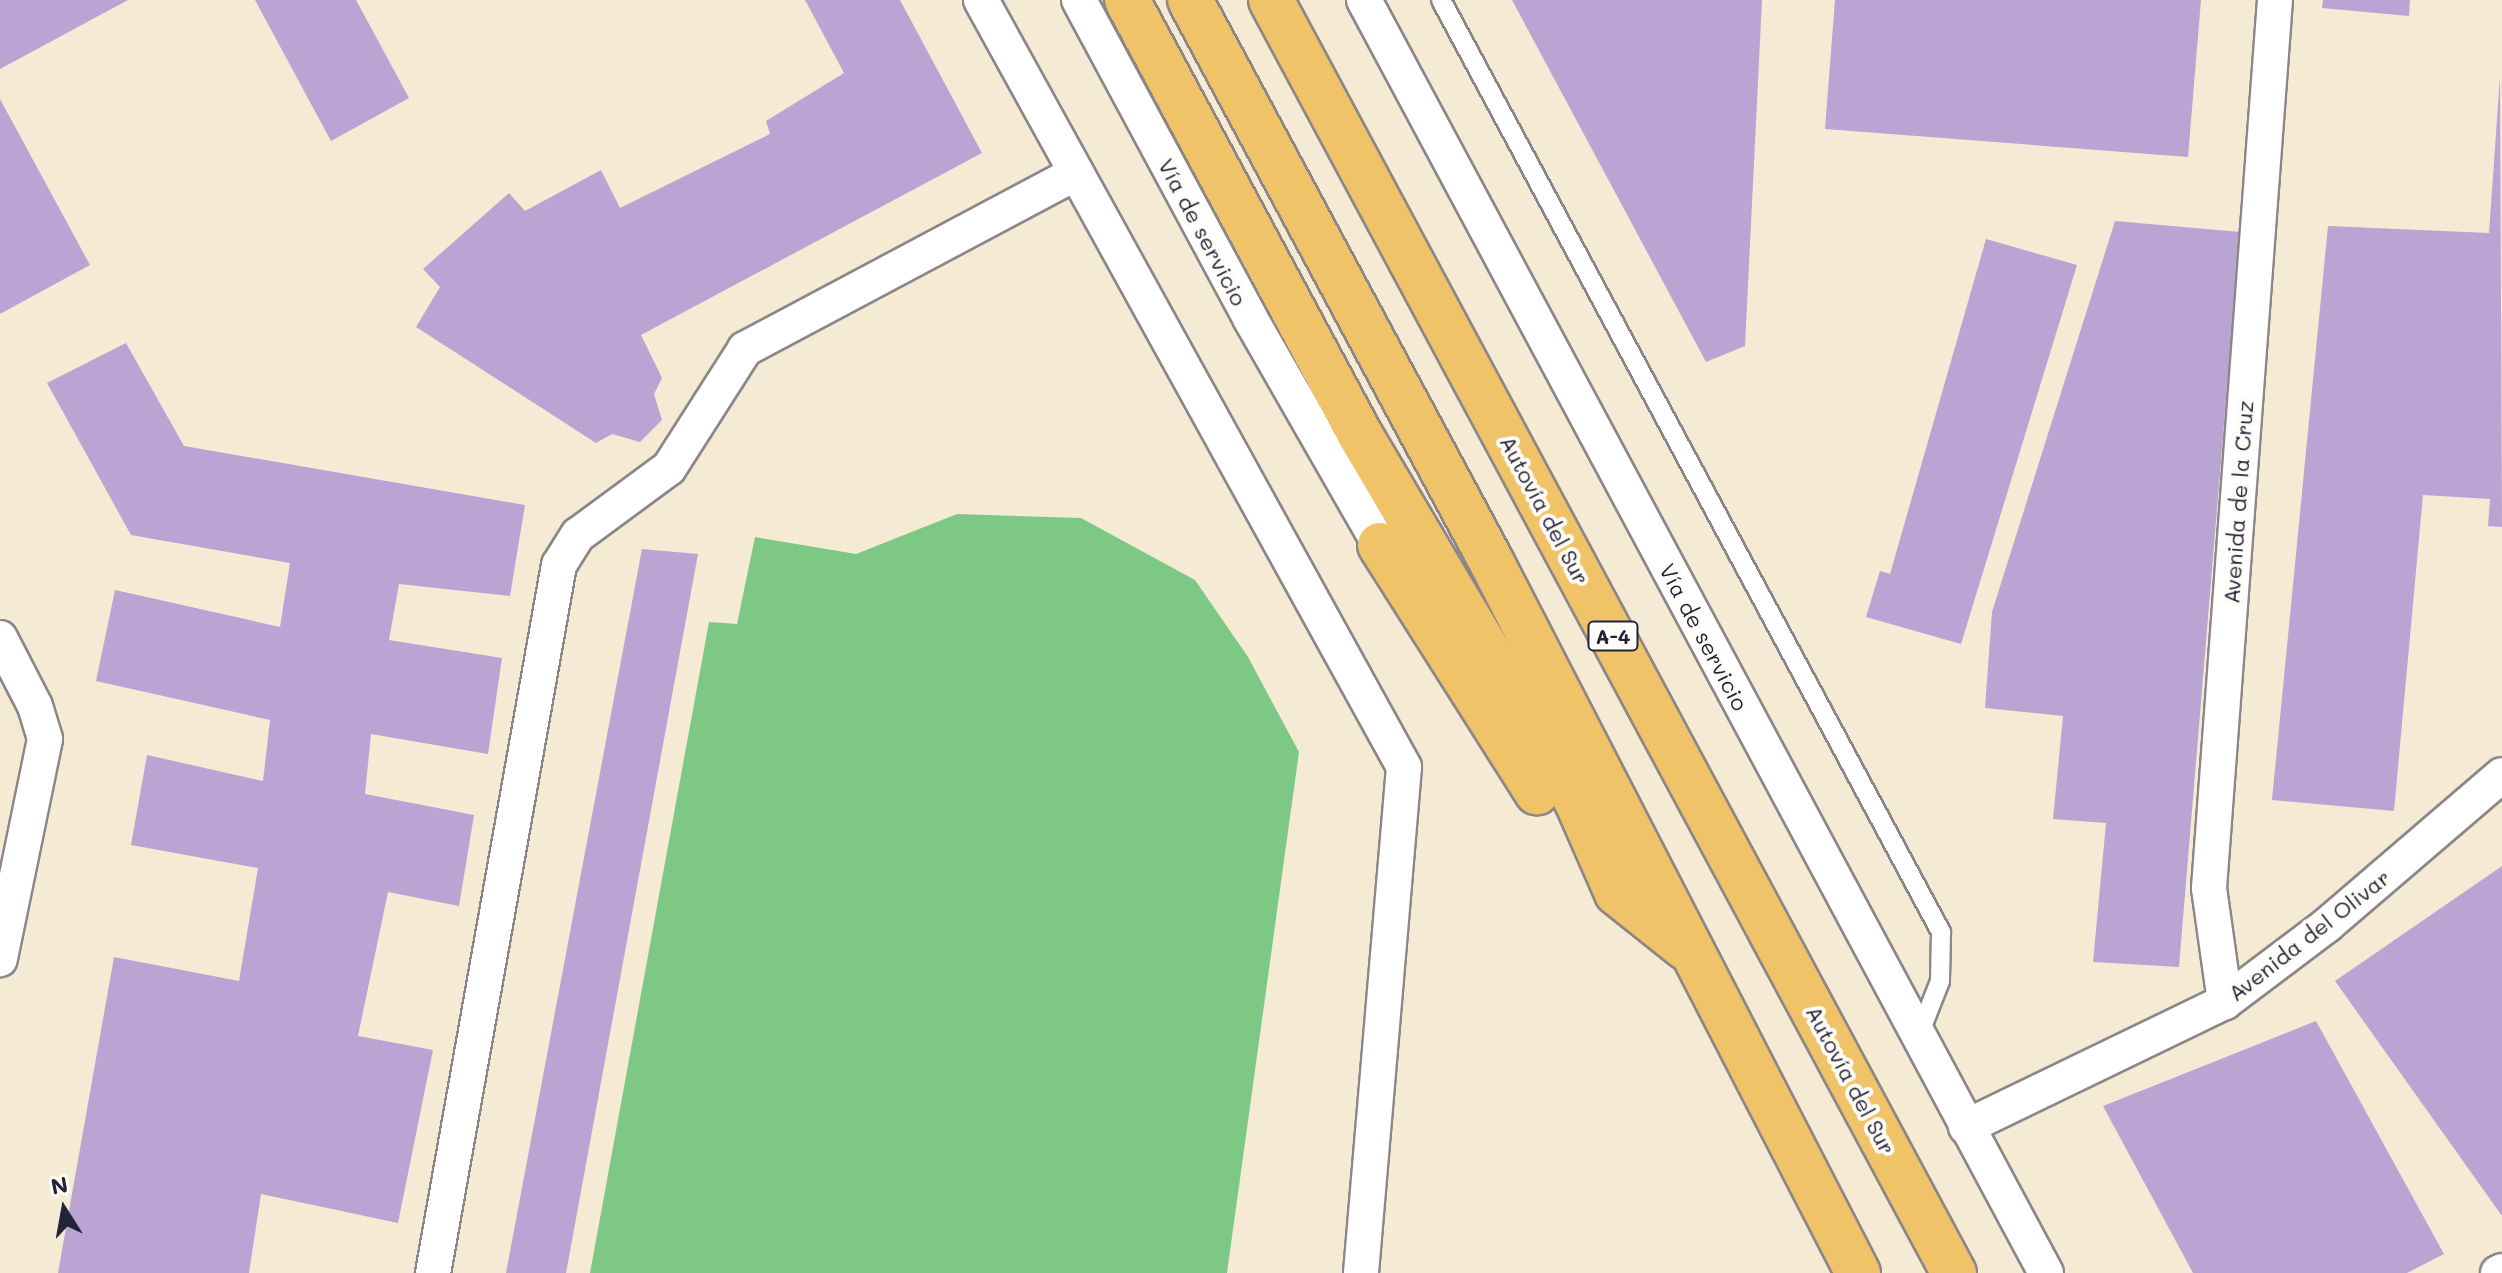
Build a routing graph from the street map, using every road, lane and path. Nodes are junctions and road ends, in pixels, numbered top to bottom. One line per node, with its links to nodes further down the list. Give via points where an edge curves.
1 (981, 0): 9 (street)
2 (1079, 0): 10 (street, Vía de servicio, via 1250,318)
3 (1127, 0): 13 (highway, via 1359,433 1577,802)
4 (1190, 0): 15 (highway)
5 (1271, 0): 22 (highway, Autovía del Sur / A-4)
6 (1364, 0): 17 (street, Vía de servicio)
7 (1441, 0): 17 (lane, via 1941,932 1940,981)
8 (2275, 0): 16 (street, Avenida de la Cruz, via 2209,888)
9 (1076, 173): 19 (street, via 745,349 669,468 578,535 559,565); 20 (street, via 1404,767)
10 (1380, 545): 13 (highway, via 1555,820)
11 (0, 638): 14 (street, via 35,706 45,739)
12 (2502, 775): 16 (street, Avenida del Olivar, via 2327,925)
13 (1617, 893): 15 (highway)
14 (0, 959)
15 (1699, 959): 21 (highway)
16 (2225, 1002): 18 (street, Avenida del Olivar)
17 (1918, 1037): 18 (street, Vía de servicio)
18 (1966, 1127): 23 (street, Vía de servicio)
19 (433, 1273)
20 (1361, 1273)
21 (1858, 1273)
22 (1954, 1273)
23 (2046, 1273)

